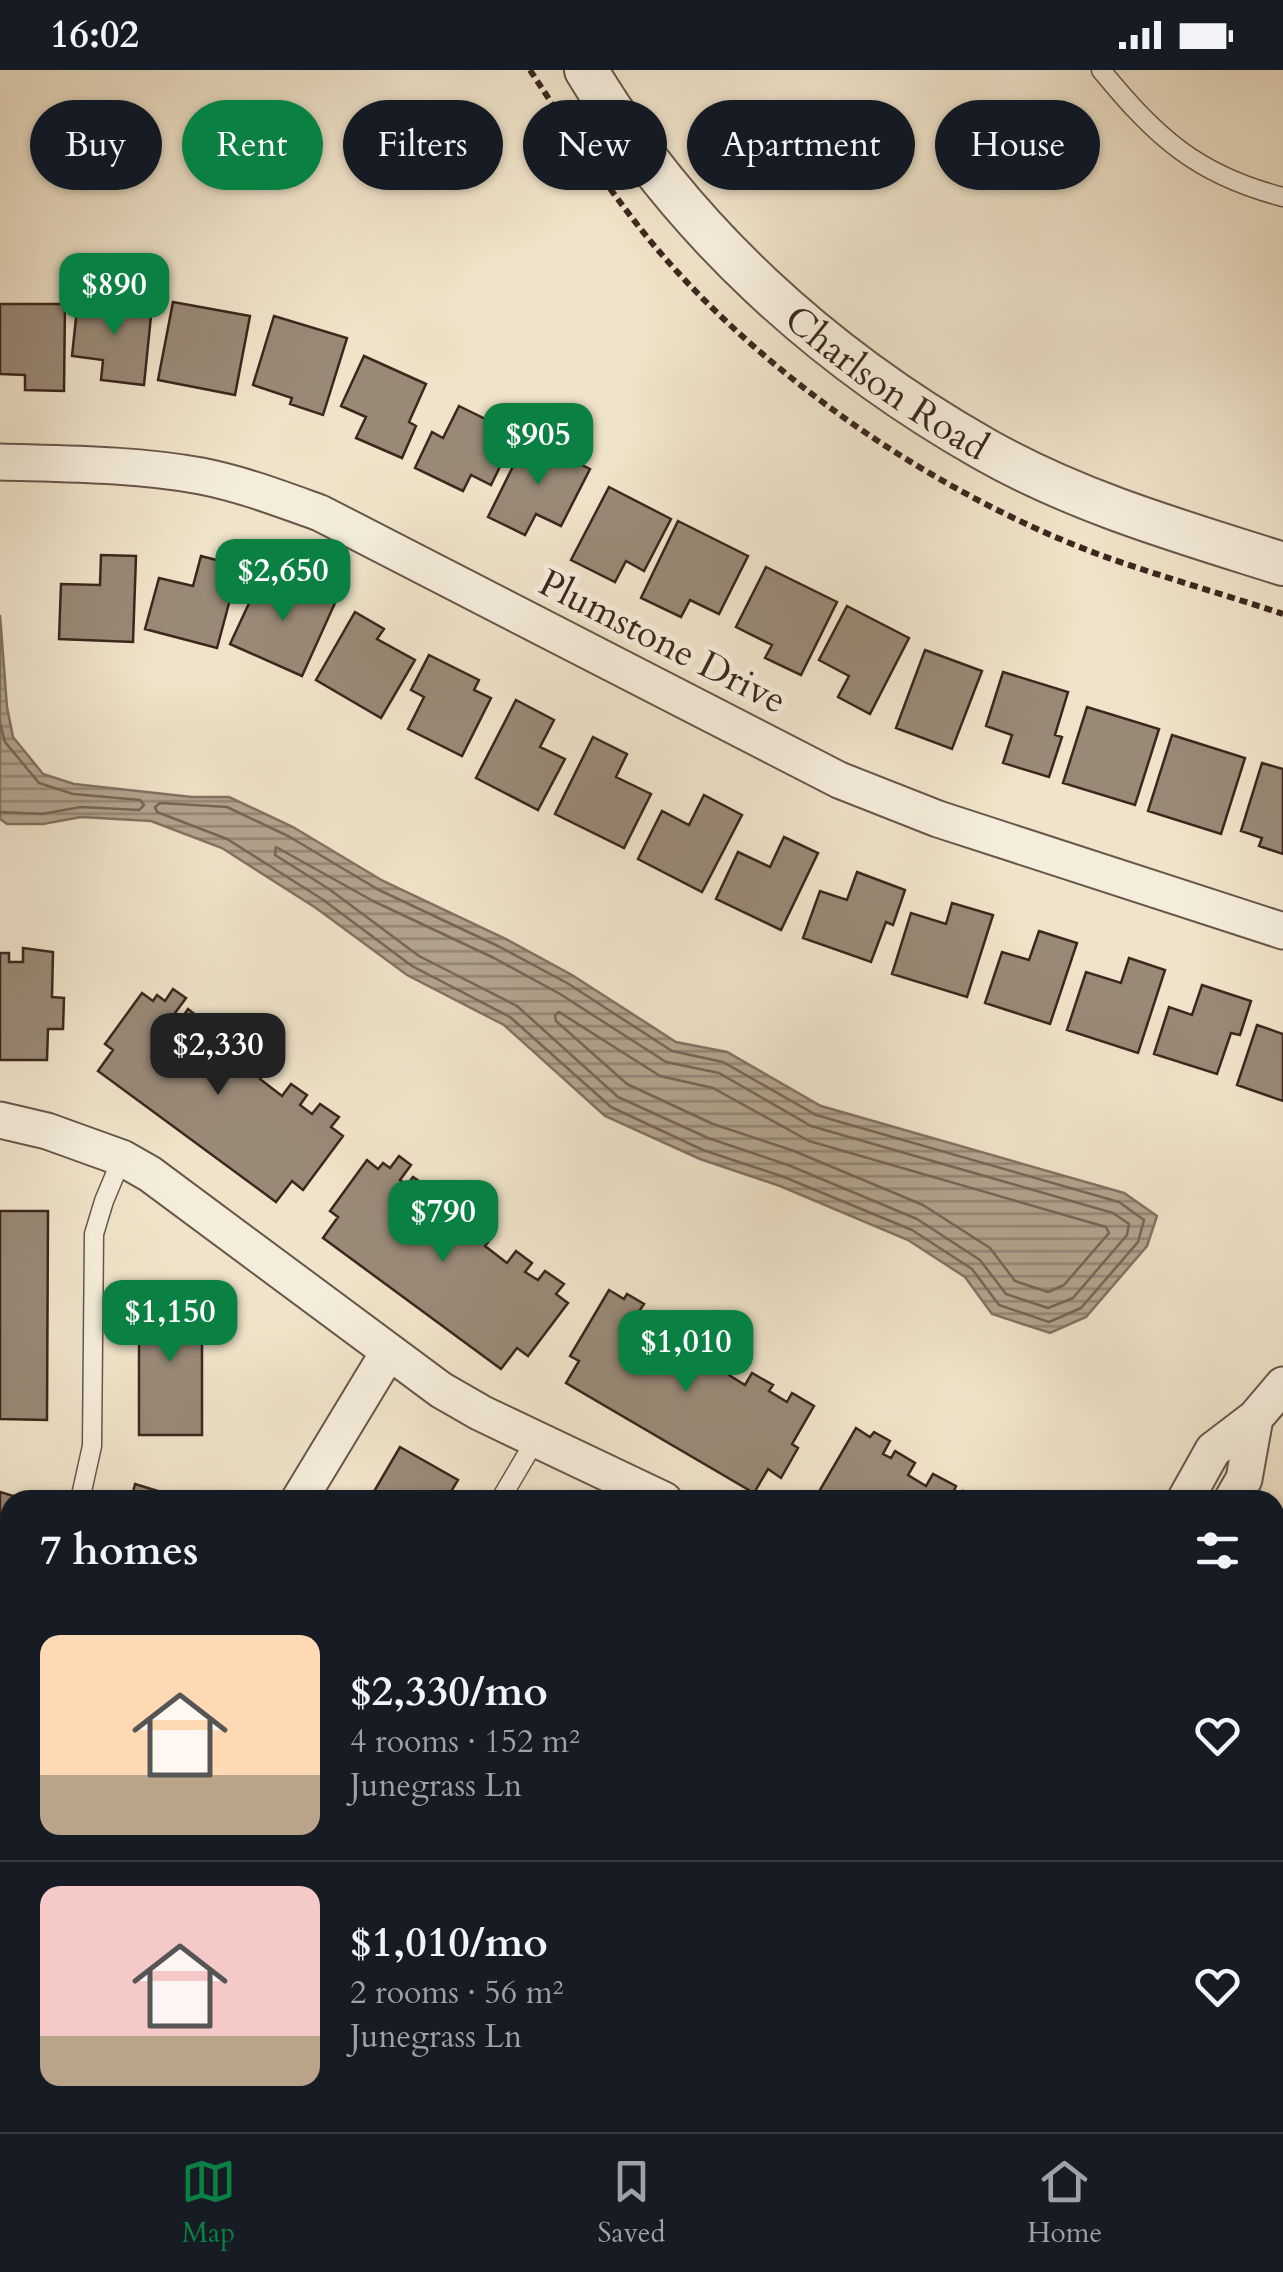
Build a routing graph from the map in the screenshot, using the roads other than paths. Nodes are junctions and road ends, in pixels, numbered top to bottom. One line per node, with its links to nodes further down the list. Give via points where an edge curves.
1 (586, 70): 5 (street, Charlson Road, via 622,131 696,221 829,348 986,450 1157,524)
2 (1100, 70): 3 (lane, via 1144,123 1201,166)
3 (1283, 197)
4 (0, 462): 6 (street, Plumstone Drive, via 148,468 205,477 305,508 854,787)
5 (1283, 564)
6 (1283, 931)
7 (0, 1120): 8 (street)
8 (122, 1158): 9 (street, via 186,1198); 13 (lane, via 94,1234 92,1446)
9 (388, 1353): 12 (street, via 481,1413); 14 (street)
10 (1283, 1385): 11 (street)
11 (1256, 1418): 17 (street, via 1214,1450); 18 (street)
12 (536, 1439): 15 (lane); 16 (street)
13 (82, 1490)
14 (305, 1490)
15 (506, 1490)
16 (643, 1490)
17 (1192, 1490)
18 (1238, 1490)

